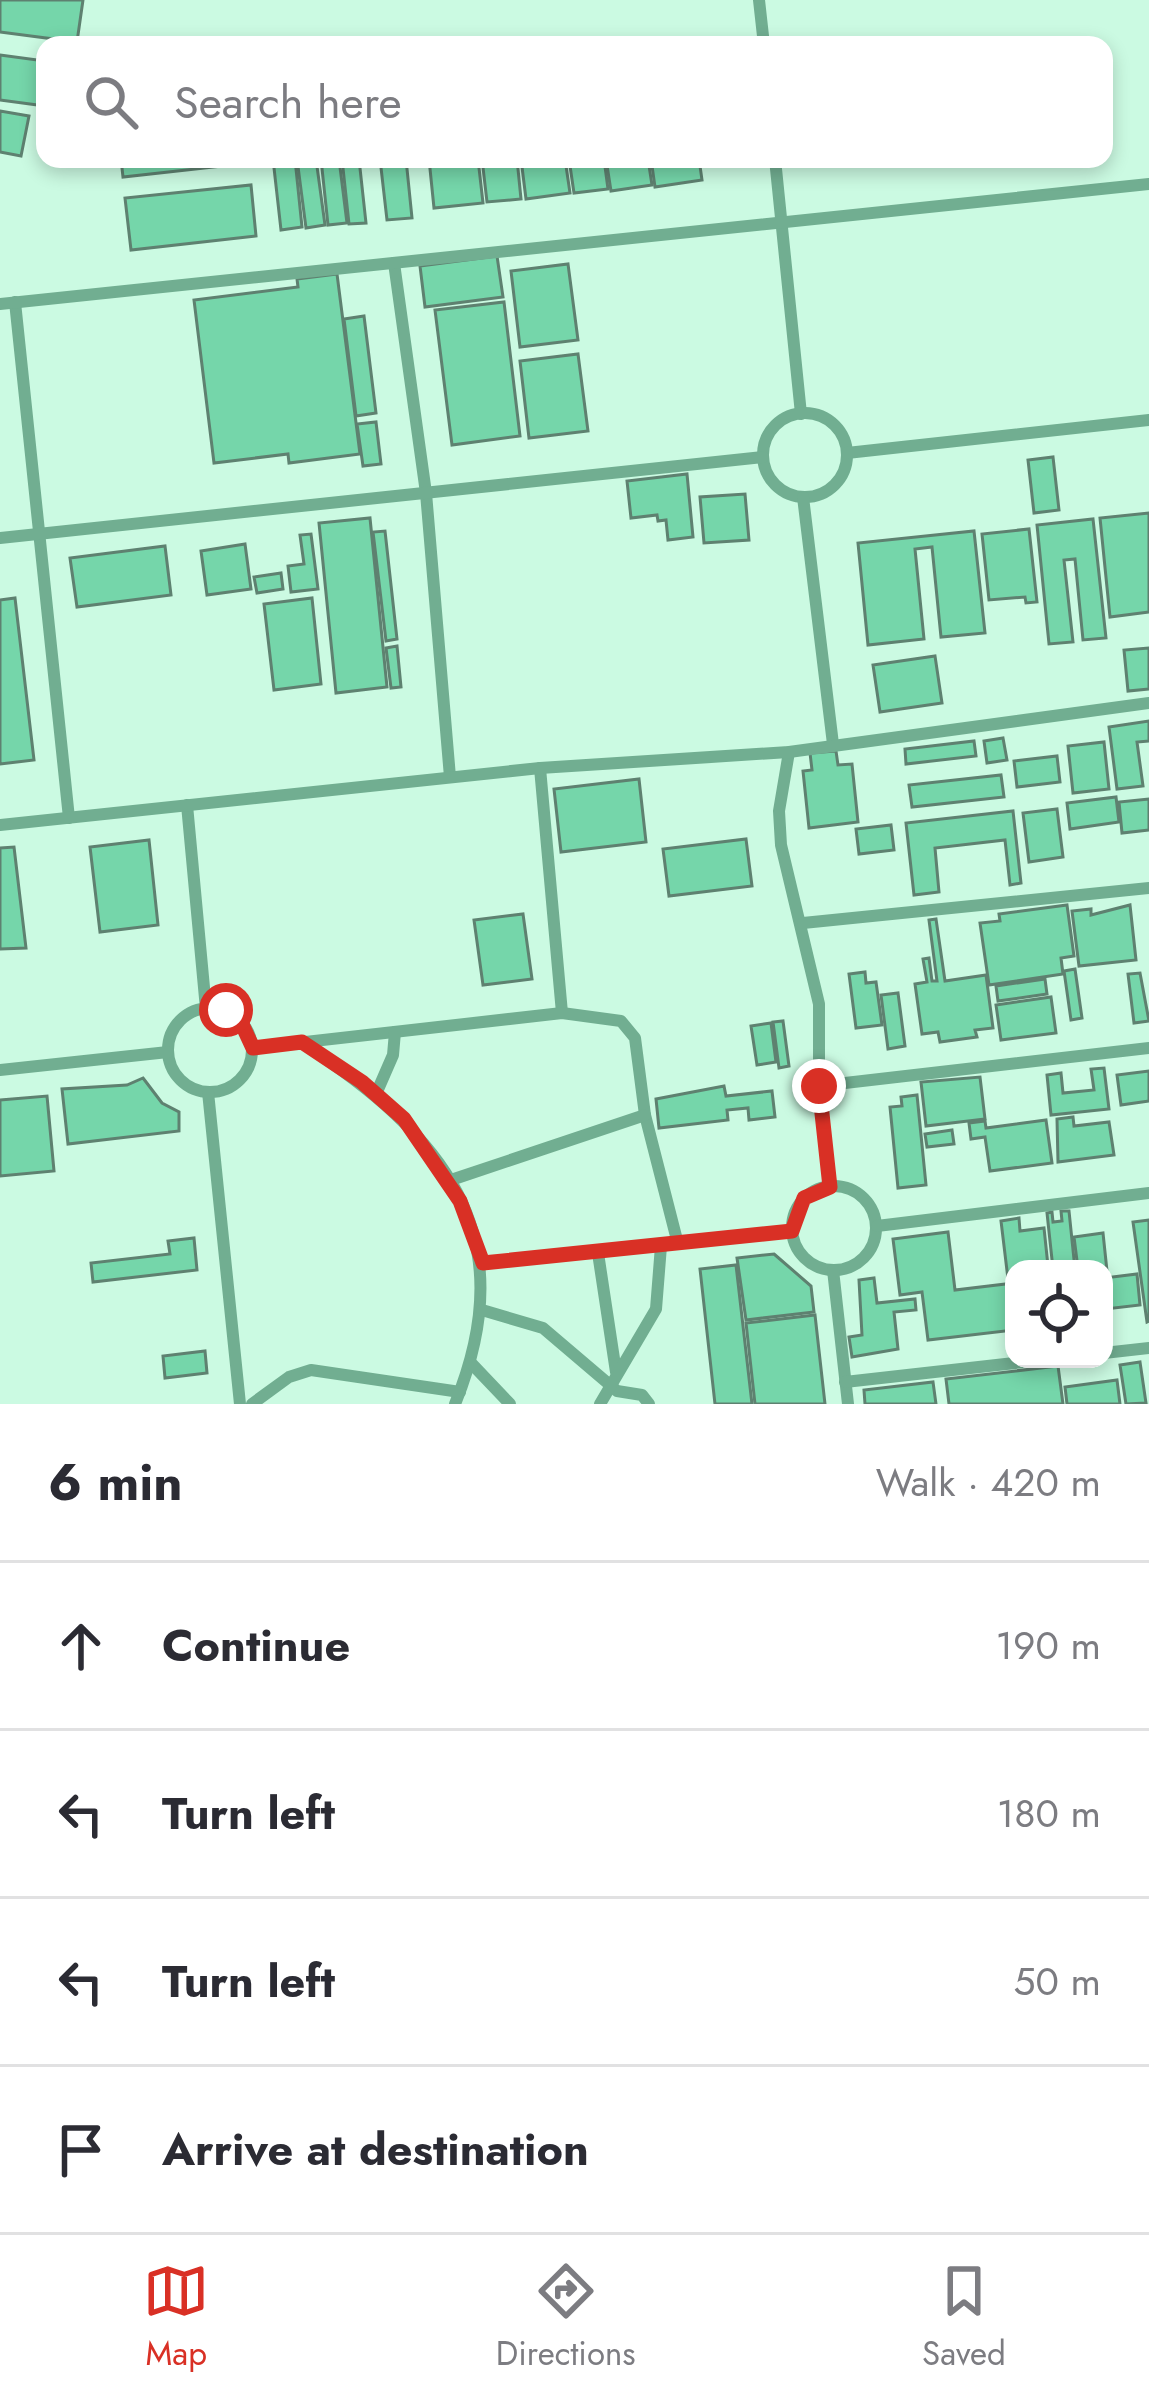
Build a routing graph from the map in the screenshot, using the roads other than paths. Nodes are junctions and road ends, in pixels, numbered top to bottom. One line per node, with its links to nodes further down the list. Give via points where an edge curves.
1 (760, 0): 2 (street)
2 (763, 36)
3 (776, 168): 5 (street)
4 (1149, 184): 5 (street)
5 (781, 223): 6 (street); 8 (street)
6 (394, 263): 7 (street); 12 (street)
7 (8, 303): 14 (street)
8 (801, 414): 10 (street, via 835,425); 11 (street, via 775,425)
9 (1149, 420): 10 (street)
10 (848, 452): 13 (street, via 835,485)
11 (763, 457): 12 (street); 13 (street, via 776,486)
12 (425, 493): 14 (street); 20 (street)
13 (803, 497): 17 (street)
14 (39, 534): 15 (street); 22 (street)
15 (0, 538)
16 (1149, 703): 17 (street)
17 (833, 744): 18 (street)
18 (789, 752): 19 (street); 25 (street, via 778,811)
19 (540, 768): 20 (street); 27 (street)
20 (450, 777): 21 (street)
21 (187, 805): 22 (street); 26 (street)
22 (69, 818): 23 (street)
23 (0, 825)
24 (1149, 888): 25 (street)
25 (802, 923): 34 (street, via 819,1004)
26 (206, 1009): 30 (street, via 240,1020); 32 (street, via 180,1020)
27 (562, 1012): 28 (street); 37 (street, via 631,1029)
28 (395, 1032): 29 (street); 36 (street)
29 (302, 1042): 30 (street); 36 (street)
30 (253, 1048): 35 (street, via 240,1080)
31 (1149, 1048): 34 (street)
32 (168, 1052): 33 (street); 35 (street, via 182,1081)
33 (0, 1070)
34 (819, 1086): 39 (street)
35 (208, 1092): 56 (street)
36 (376, 1094): 38 (street)
37 (645, 1114): 38 (street); 43 (street)
38 (448, 1181): 46 (street)
39 (830, 1187): 41 (street, via 865,1198); 42 (street, via 804,1198)
40 (1149, 1193): 41 (street)
41 (877, 1226): 47 (street, via 864,1258)
42 (792, 1231): 43 (street); 47 (street, via 806,1259)
43 (678, 1244): 44 (street)
44 (661, 1246): 45 (street); 53 (street, via 656,1309)
45 (598, 1253): 46 (street); 53 (street)
46 (483, 1263): 48 (street)
47 (832, 1270): 54 (street)
48 (482, 1310): 51 (street); 53 (street, via 543,1328)
49 (1149, 1348): 50 (street)
50 (1113, 1352)
51 (471, 1363): 55 (street); 58 (street)
52 (1005, 1364): 54 (street)
53 (612, 1378): 59 (street); 60 (street)
54 (845, 1382): 61 (street)
55 (457, 1398): 57 (street, via 311,1370)
56 (240, 1404)
57 (251, 1404)
58 (510, 1404)
59 (600, 1404)
60 (649, 1404)
61 (848, 1404)

